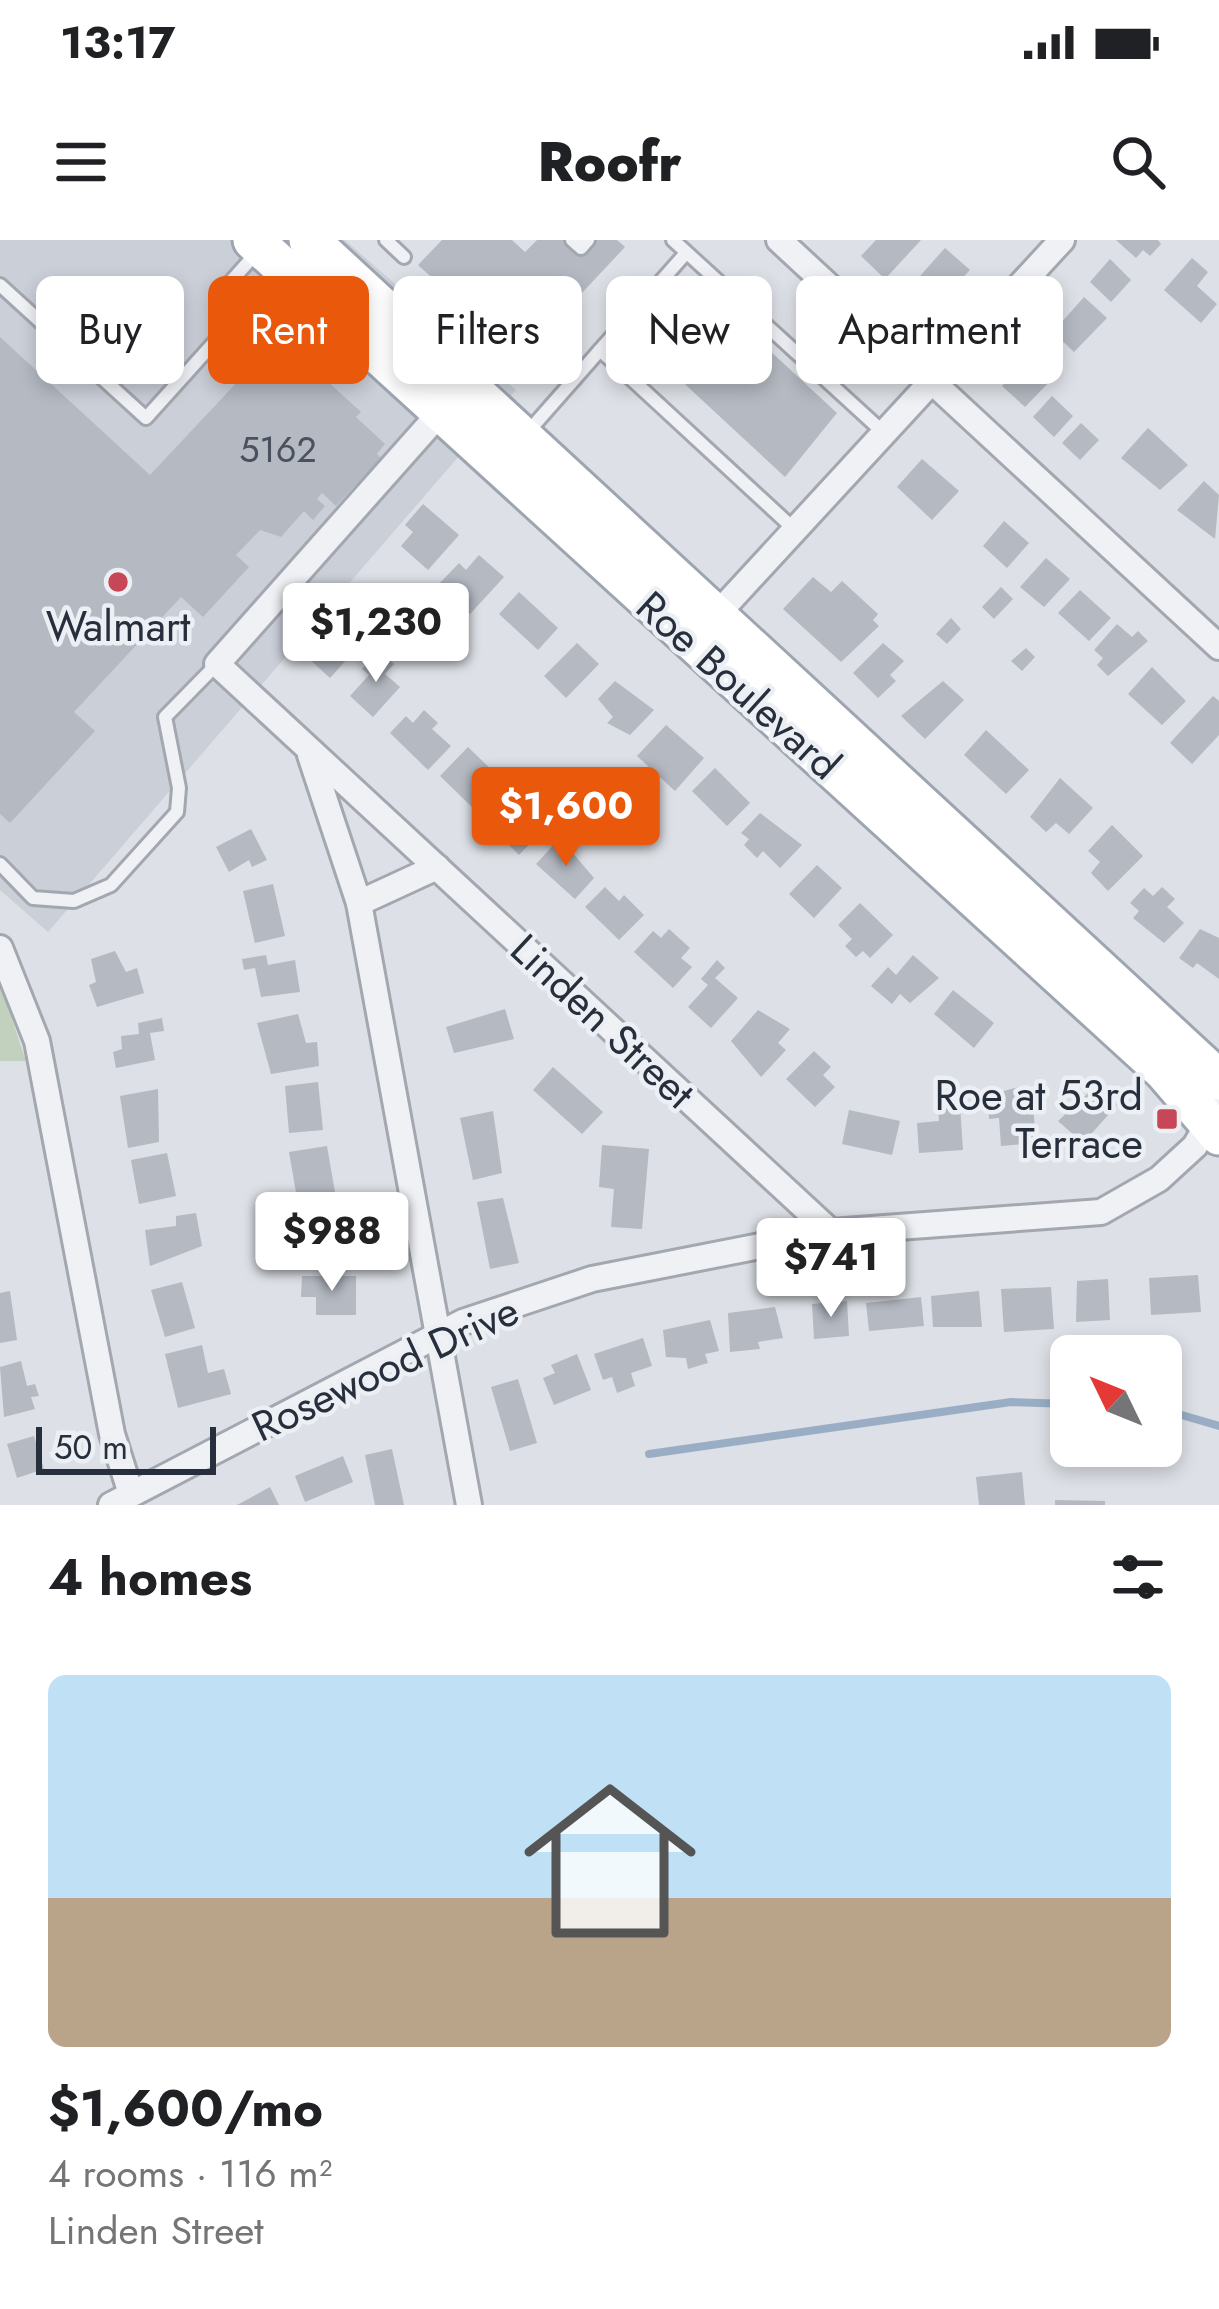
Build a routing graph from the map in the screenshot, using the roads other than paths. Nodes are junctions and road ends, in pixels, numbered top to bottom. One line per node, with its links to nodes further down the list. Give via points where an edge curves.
1 (309, 240): 17 (main road, Roe Boulevard)
2 (386, 240): 10 (lane)
3 (572, 240): 4 (lane, via 580,248)
4 (588, 240)
5 (673, 240): 9 (lane)
6 (779, 240): 11 (street)
7 (1062, 240): 12 (street)
8 (262, 243): 13 (lane, via 217,297 236,317 146,418); 17 (main road, Roe Boulevard)
9 (686, 253): 14 (lane); 18 (lane)
10 (404, 257)
11 (818, 276)
12 (1029, 276)
13 (0, 285)
14 (600, 350): 19 (lane); 20 (lane)
15 (929, 384): 18 (street)
16 (933, 384): 22 (street)
17 (452, 399): 19 (main road, Roe Boulevard); 21 (main road, Roe Boulevard); 23 (street)
18 (883, 432): 20 (street)
19 (522, 439): 21 (main road, Roe Boulevard)
20 (794, 529): 21 (street)
21 (703, 629): 29 (main road, Roe Boulevard); 30 (main road, Roe Boulevard)
22 (1219, 647)
23 (217, 664): 24 (street, Linden Street); 25 (lane, via 165,717 177,812 111,885 74,901 33,898)
24 (309, 753): 26 (street, Linden Street); 27 (street)
25 (0, 864)
26 (437, 867): 27 (street); 31 (street, Linden Street)
27 (359, 903): 32 (street)
28 (0, 948): 33 (street, via 37,1041)
29 (1219, 1080)
30 (1216, 1120): 31 (street, Rosewood Drive, via 1159,1179 1101,1212)
31 (831, 1232): 32 (street, Rosewood Drive, via 592,1279)
32 (437, 1336): 33 (street, Rosewood Drive); 34 (street)
33 (121, 1500)
34 (469, 1505)

